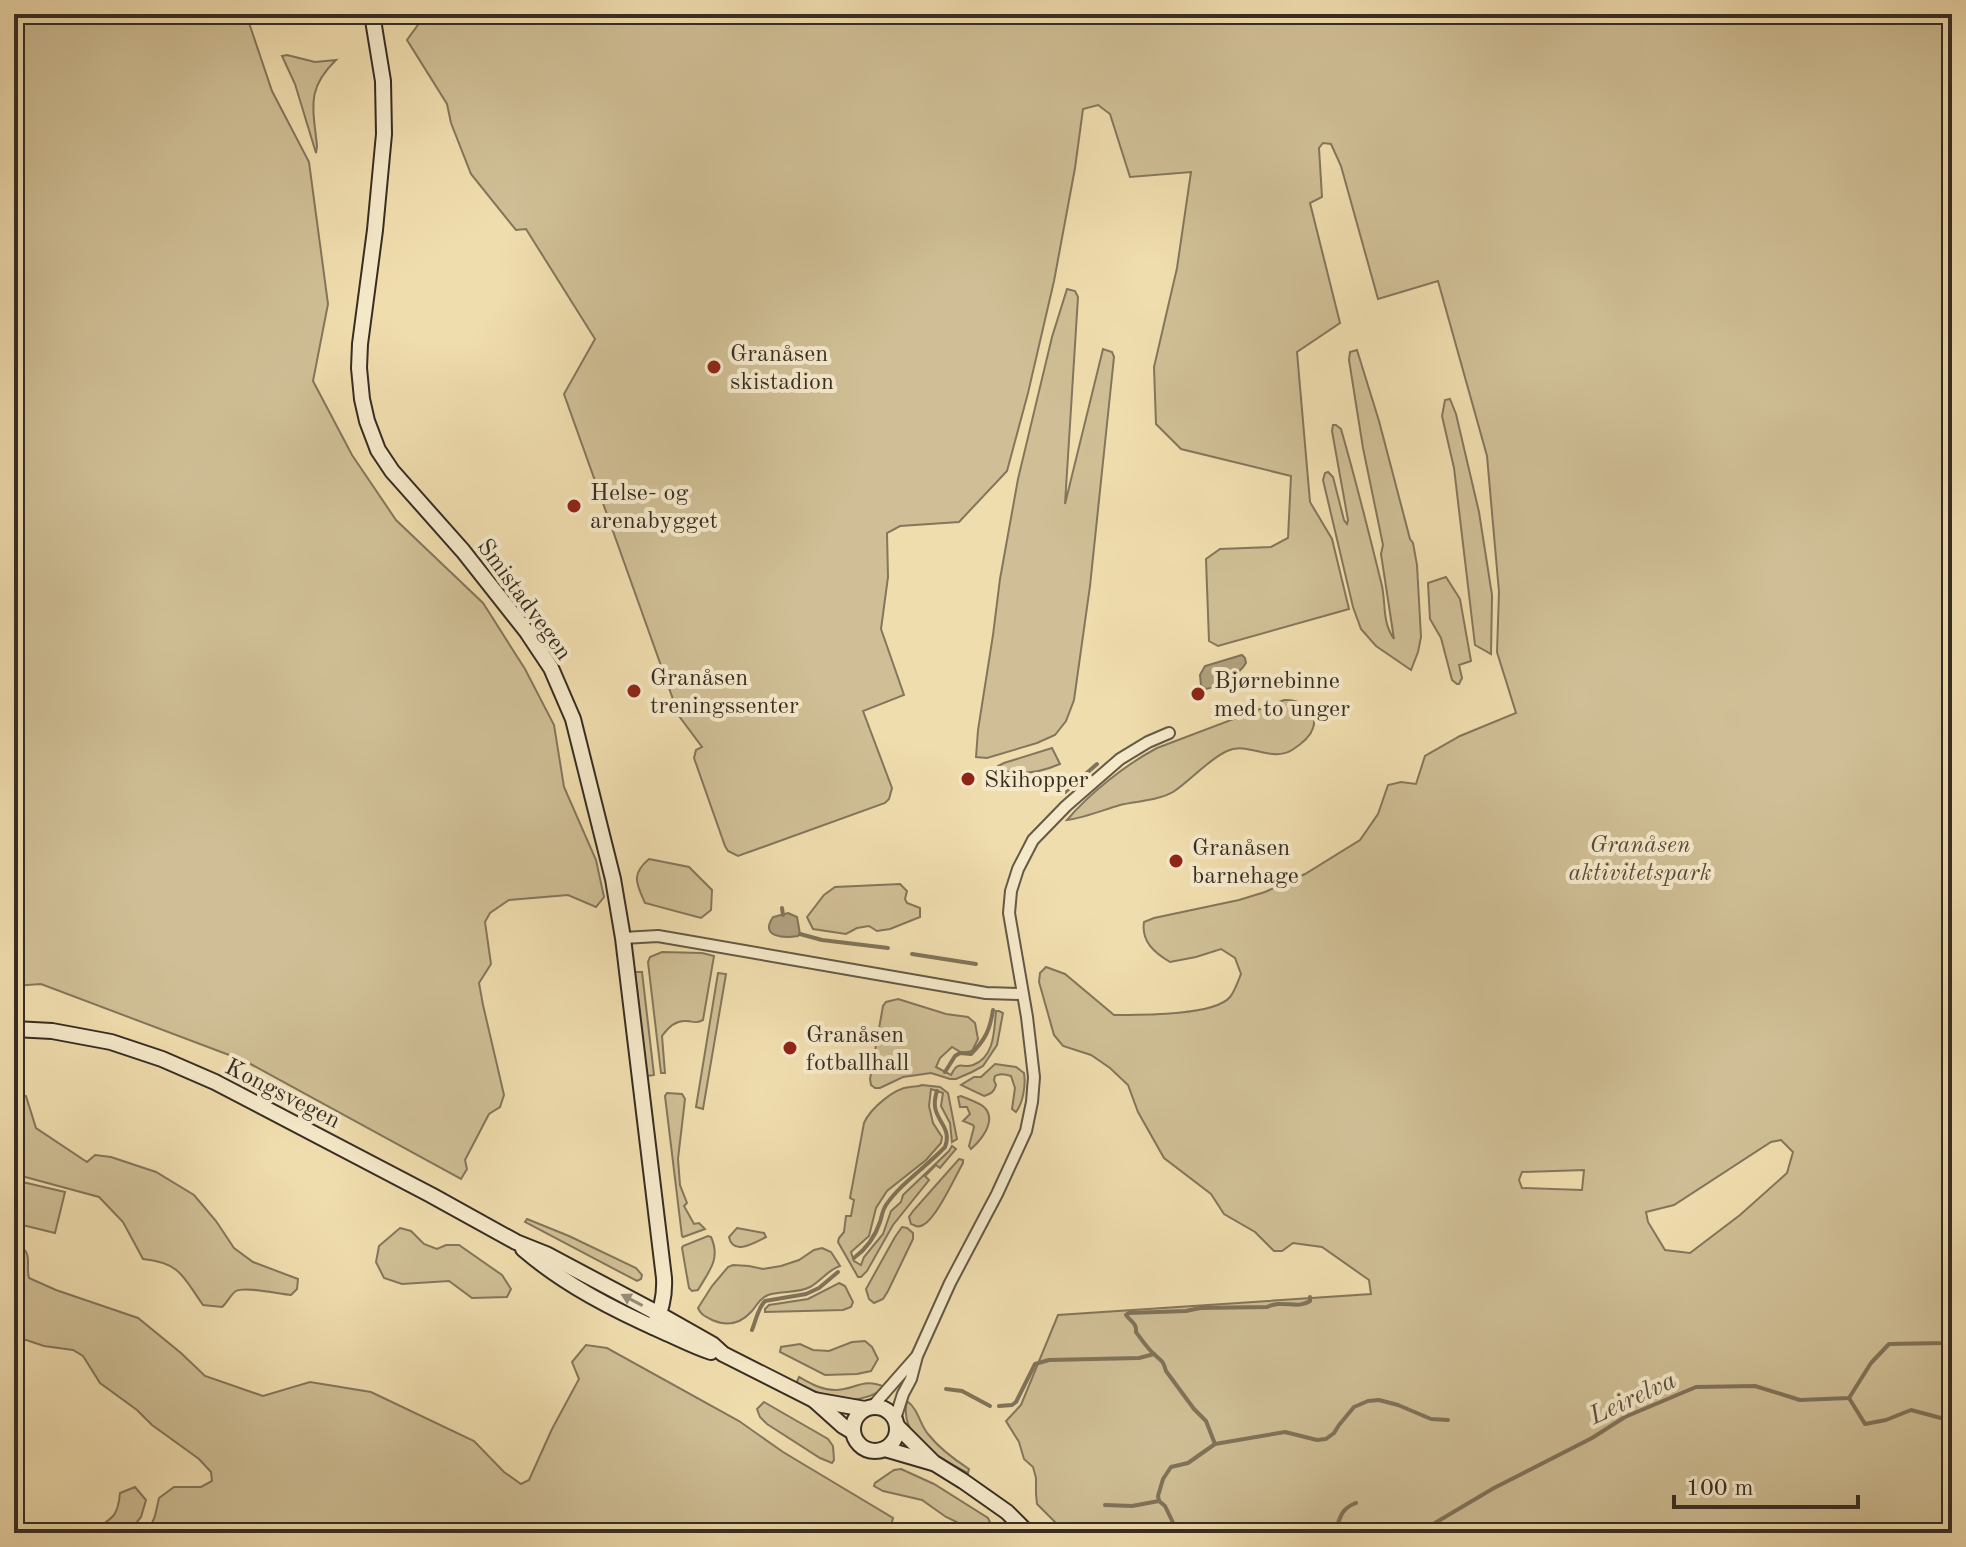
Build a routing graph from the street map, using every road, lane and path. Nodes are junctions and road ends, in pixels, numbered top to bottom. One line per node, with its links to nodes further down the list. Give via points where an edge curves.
1 (372, 14): 3 (street, Smistadvegen, via 383,81 384,134 360,344 367,421 392,471 499,594 551,668 573,719)
2 (1169, 733): 4 (street, via 1111,766 1048,823 1025,852 1009,913)
3 (623, 938): 4 (street, via 658,936 986,993); 6 (street, Smistadvegen, via 664,1278)
4 (1022, 994): 7 (street, via 1034,1077 1026,1131)
5 (14, 1029): 6 (street, Kongsvegen, via 131,1047 215,1082 546,1254)
6 (656, 1320): 8 (street, Kongsvegen)
7 (917, 1356): 9 (street); 10 (street)
8 (814, 1400): 9 (street, Kongsvegen); 11 (street, Kongsvegen)
9 (868, 1408): 10 (street, Kongsvegen, via 885,1409); 11 (street, via 855,1419)
10 (896, 1422): 12 (street, via 894,1439); 13 (street, Kongsvegen)
11 (853, 1432): 12 (street, Kongsvegen, via 865,1448)
12 (885, 1449): 13 (street, Kongsvegen)
13 (934, 1463): 14 (street, Kongsvegen, via 1007,1512)
14 (1028, 1533)

